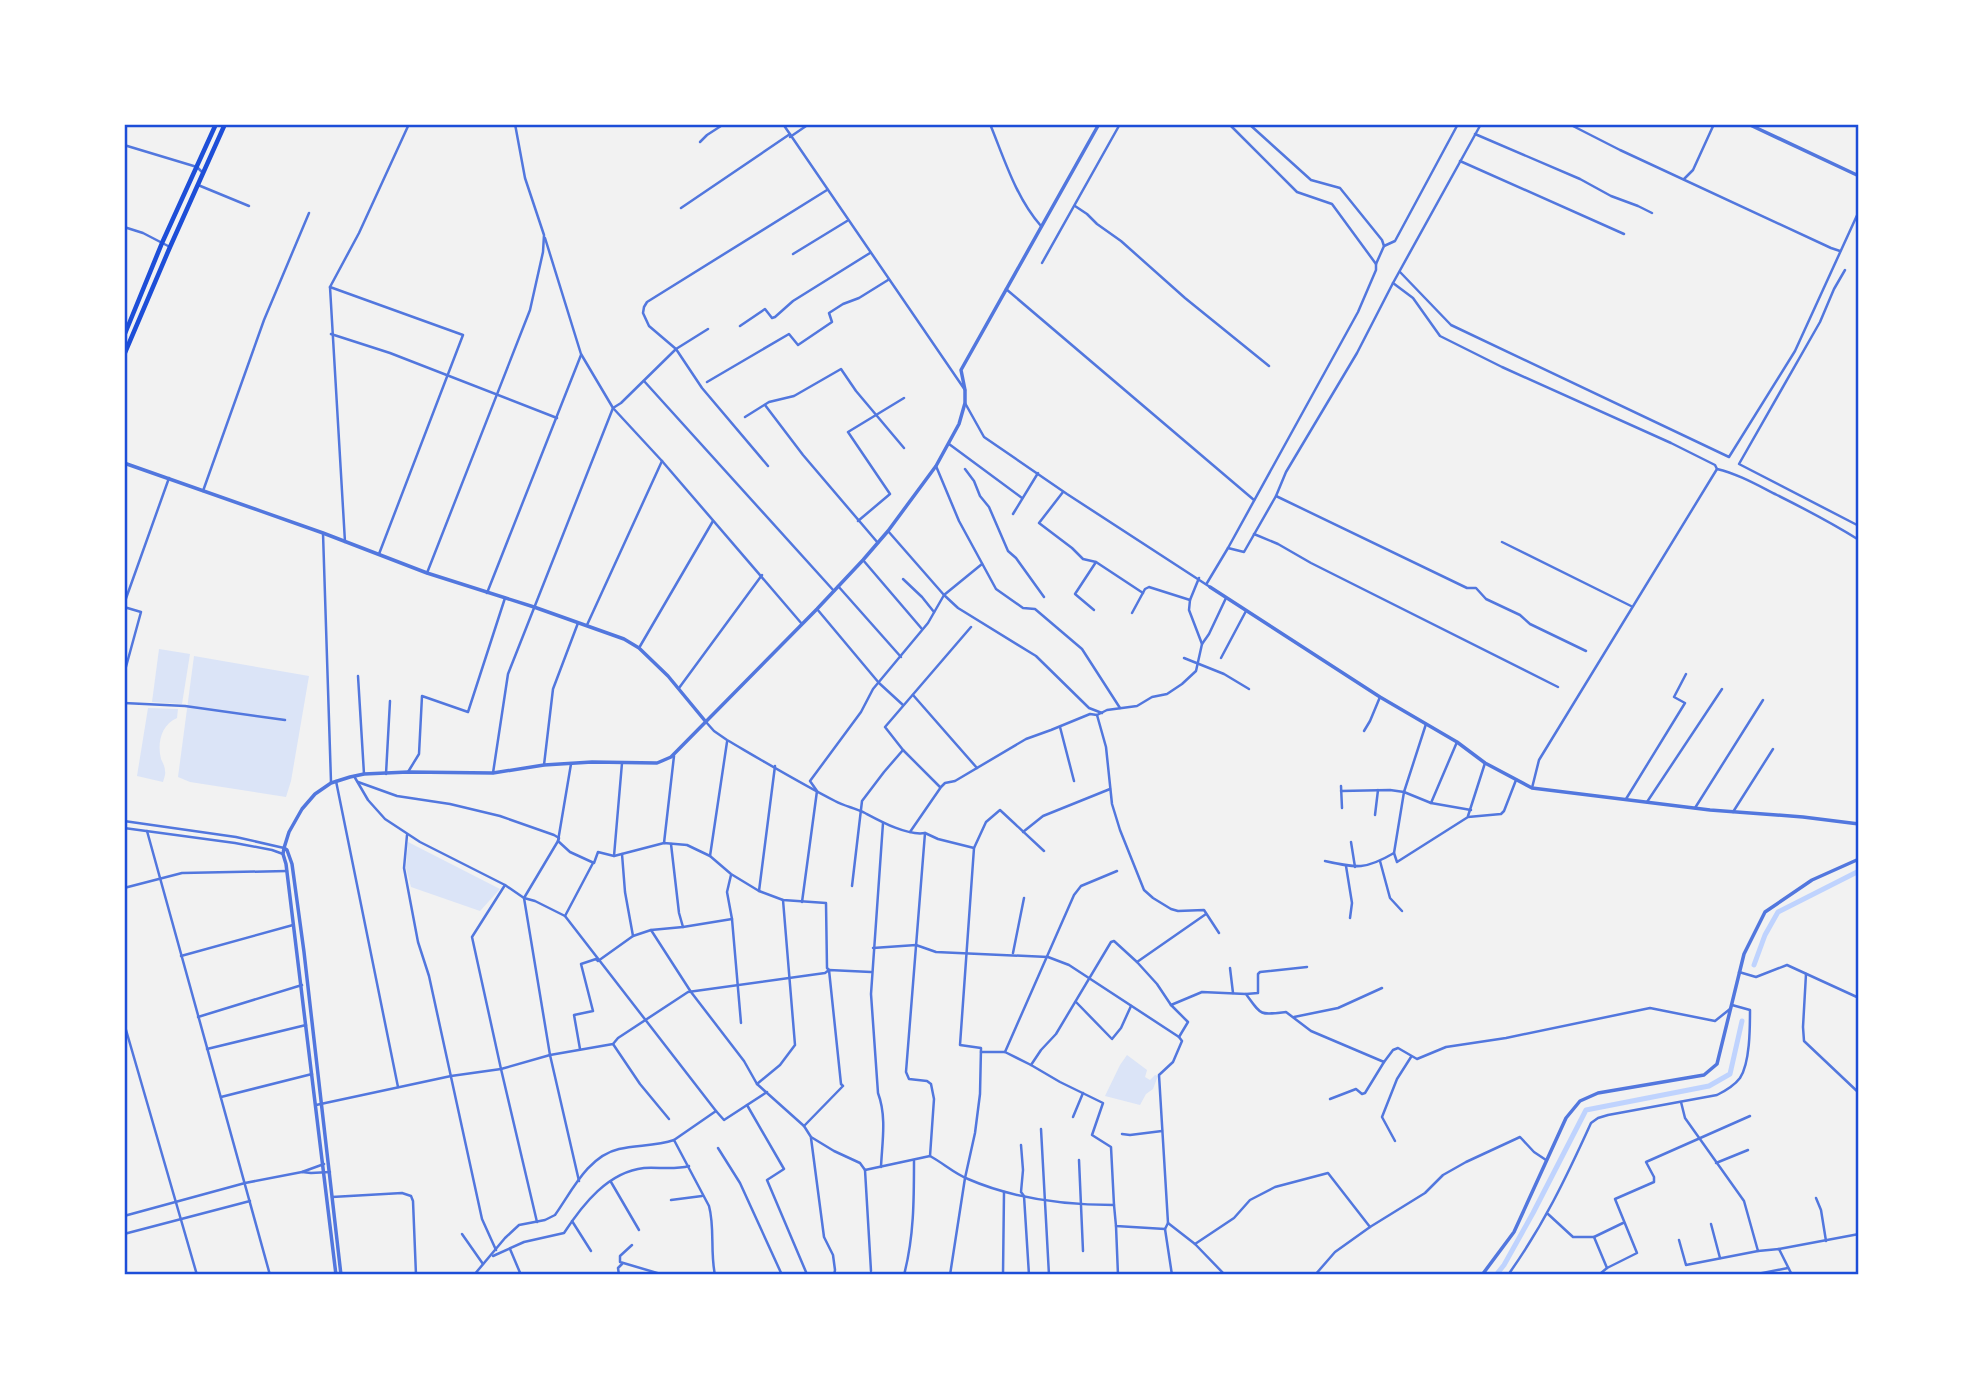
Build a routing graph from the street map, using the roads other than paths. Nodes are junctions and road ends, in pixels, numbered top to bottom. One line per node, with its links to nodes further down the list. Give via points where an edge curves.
1 (216, 124): 23 (highway)
2 (225, 124): 24 (highway)
3 (409, 124): 52 (street)
4 (515, 124): 39 (street, via 525,178)
5 (724, 124): 20 (street)
6 (783, 124): 19 (street)
7 (808, 124): 19 (street)
8 (990, 124): 36 (street, via 1013,180)
9 (1099, 124): 36 (street)
10 (1120, 124): 30 (street)
11 (1229, 124): 47 (street, via 1297,192 1332,204)
12 (1249, 124): 41 (street, via 1311,180 1340,188)
13 (1458, 124): 41 (street, via 1395,241)
14 (1481, 124): 18 (street)
15 (1569, 124): 26 (street)
16 (1714, 124): 26 (street, via 1693,170)
17 (1748, 124): 25 (street)
18 (1475, 134): 22 (street); 34 (street)
19 (790, 136): 28 (street); 31 (street)
20 (700, 142)
21 (124, 145): 23 (street)
22 (1460, 161): 38 (street); 49 (street)
23 (197, 167): 24 (street); 40 (highway)
24 (203, 173): 27 (highway)
25 (1859, 176)
26 (1683, 180): 43 (street)
27 (198, 185): 29 (street); 42 (highway)
28 (827, 190): 35 (street); 58 (street, via 647,302 643,313 649,326)
29 (249, 206)
30 (1075, 206): 46 (street); 61 (street)
31 (681, 208)
32 (1859, 211): 43 (street)
33 (309, 213): 84 (street, via 264,320)
34 (1652, 213)
35 (848, 220): 44 (street); 45 (street)
36 (1041, 226): 53 (street)
37 (124, 227): 40 (street)
38 (1624, 233)
39 (544, 235): 59 (street); 66 (street, via 530,310)
40 (162, 243): 42 (street); 57 (highway)
41 (1384, 246): 47 (street)
42 (170, 247): 60 (highway)
43 (1840, 251): 49 (street, via 1795,351 1729,457 1451,325)
44 (870, 253): 50 (street); 54 (street, via 775,317 765,309)
45 (793, 254)
46 (1042, 263)
47 (1376, 264): 88 (street, via 1358,312)
48 (1845, 270): 92 (street, via 1739,464)
49 (1399, 272): 51 (street)
50 (888, 280): 64 (street, via 829,313 832,322 798,345 789,334); 65 (street)
51 (1393, 283): 80 (street, via 1413,298 1440,336); 86 (street)
52 (330, 287): 56 (street); 62 (street, via 463,335)
53 (1006, 289): 65 (street, via 961,370); 88 (street)
54 (740, 326)
55 (708, 329): 58 (street)
56 (331, 334): 62 (street); 97 (street)
57 (124, 336)
58 (676, 349): 63 (street); 78 (street, via 702,388)
59 (581, 354): 70 (street); 73 (street)
60 (124, 355)
61 (1269, 366)
62 (447, 375): 66 (street); 101 (street)
63 (644, 381): 70 (street); 111 (street)
64 (707, 382)
65 (965, 390): 68 (street)
66 (498, 395): 73 (street); 105 (street)
67 (904, 398): 71 (street)
68 (965, 403): 74 (street); 82 (street, via 984,437)
69 (765, 405): 71 (street, via 794,396 841,369); 72 (street); 91 (street)
70 (613, 408): 76 (street); 120 (street)
71 (877, 414): 75 (street); 91 (street, via 848,432 890,494)
72 (745, 417)
73 (557, 418): 112 (street)
74 (949, 444): 79 (street); 87 (street)
75 (904, 448)
76 (662, 461): 90 (street); 129 (street)
77 (124, 463): 83 (street)
78 (768, 466)
79 (936, 466): 93 (street); 104 (street)
80 (1717, 468): 96 (street); 121 (street)
81 (965, 469): 115 (street, via 989,507 1008,551)
82 (1038, 473): 85 (street); 87 (street)
83 (169, 478): 84 (street); 119 (street)
84 (203, 491): 94 (street)
85 (1063, 492): 103 (street, via 1039,523 1083,559); 107 (street)
86 (1276, 496): 95 (street); 134 (street, via 1467,588 1476,588 1530,624)
87 (1022, 498): 89 (street)
88 (1254, 500): 100 (street)
89 (1013, 514)
90 (713, 520): 106 (street); 133 (street)
91 (858, 521): 99 (street)
92 (1859, 526)
93 (888, 531): 99 (street); 114 (street)
94 (323, 533): 97 (street); 178 (street)
95 (1254, 534): 100 (street, via 1244,552); 143 (street)
96 (1859, 540)
97 (345, 542): 101 (street)
98 (1502, 542): 121 (street)
99 (878, 543): 102 (street)
100 (1228, 548): 109 (street)
101 (379, 554): 105 (street)
102 (863, 560): 110 (street); 131 (street)
103 (1096, 562): 113 (street); 123 (street, via 1075,594)
104 (982, 564): 114 (street); 153 (street, via 996,589 1023,608 1035,609 1082,649)
105 (427, 573): 112 (street)
106 (762, 575): 128 (street); 144 (street)
107 (1199, 578): 109 (street); 118 (street)
108 (903, 579): 125 (street)
109 (1208, 585): 117 (street)
110 (838, 586): 111 (street); 135 (street)
111 (834, 591): 122 (street)
112 (487, 593): 116 (street)
113 (1143, 593): 118 (street, via 1149,587); 126 (street)
114 (944, 595): 125 (street); 154 (street, via 1036,656 1089,708)
115 (1044, 597)
116 (505, 598): 120 (street); 172 (street, via 468,712 422,696 419,754)
117 (1226, 598): 124 (street); 132 (street)
118 (1190, 600): 132 (street, via 1189,610)
119 (124, 606): 139 (street, via 141,612)
120 (534, 607): 127 (street); 173 (street, via 508,674)
121 (1633, 607): 183 (street, via 1539,760)
122 (817, 609): 128 (street); 142 (street)
123 (1094, 610)
124 (1246, 611): 137 (street); 148 (street)
125 (934, 612): 131 (street)
126 (1132, 613)
127 (578, 622): 129 (street); 169 (street, via 552,689)
128 (802, 624): 157 (street)
129 (586, 625): 133 (street)
130 (971, 627): 147 (street)
131 (922, 629): 135 (street)
132 (1202, 644): 138 (street)
133 (639, 648): 144 (street)
134 (1586, 651)
135 (901, 657): 142 (street)
136 (1184, 658): 138 (street)
137 (1221, 658)
138 (1198, 663): 145 (street); 153 (street, via 1196,671 1167,694)
139 (124, 674)
140 (1686, 674): 189 (street, via 1674,697 1685,703)
141 (358, 676): 174 (street)
142 (879, 683): 152 (street); 186 (street, via 810,781)
143 (1558, 687)
144 (679, 688): 157 (street)
145 (1248, 689)
146 (1722, 689): 190 (street)
147 (913, 695): 152 (street); 171 (street)
148 (1380, 697): 158 (street); 160 (street)
149 (1763, 700): 193 (street)
150 (390, 701): 175 (street)
151 (124, 704): 156 (street, via 185,706)
152 (903, 705): 164 (street, via 885,727)
153 (1120, 708): 154 (street)
154 (1102, 713): 155 (street)
155 (1097, 715): 159 (street); 184 (street, via 1107,747)
156 (285, 720)
157 (706, 722): 161 (street); 165 (street)
158 (1426, 724): 162 (street); 188 (street)
159 (1059, 726): 171 (street); 180 (street)
160 (1364, 731)
161 (727, 740): 170 (street); 227 (street)
162 (1457, 743): 167 (street); 191 (street)
163 (1773, 749): 195 (street)
164 (903, 750): 182 (street); 196 (street, via 863,801)
165 (674, 753): 166 (street, via 657,763); 218 (street)
166 (622, 763): 168 (street); 226 (street)
167 (1485, 763): 177 (street); 194 (street)
168 (571, 764): 169 (street); 215 (street)
169 (544, 765): 173 (street)
170 (775, 766): 186 (street); 241 (street)
171 (976, 768): 182 (street)
172 (408, 772): 173 (street); 175 (street)
173 (493, 773)
174 (364, 774): 175 (street); 176 (street)
175 (386, 774)
176 (354, 776): 178 (street); 179 (street)
177 (1516, 779): 183 (street); 198 (street, via 1501,814)
178 (334, 782): 220 (street, via 302,809); 303 (street)
179 (358, 782): 211 (street, via 368,800); 215 (street, via 397,796 500,816 554,835)
180 (1074, 782)
181 (1341, 786): 187 (street)
182 (941, 787): 207 (street)
183 (1532, 788): 189 (street)
184 (1110, 789): 208 (street, via 1043,816); 247 (street, via 1119,830 1144,890 1171,909)
185 (1378, 790): 187 (street); 188 (street); 197 (street)
186 (817, 791): 196 (street); 245 (street)
187 (1341, 791): 192 (street)
188 (1404, 793): 191 (street); 223 (street)
189 (1626, 799): 190 (street)
190 (1647, 802): 193 (street)
191 (1431, 803): 194 (street)
192 (1342, 808)
193 (1695, 808): 195 (street)
194 (1471, 810): 198 (street)
195 (1732, 811): 202 (street)
196 (862, 812): 200 (street); 239 (street)
197 (1375, 815)
198 (1468, 817): 223 (street, via 1397,862)
199 (124, 821): 201 (street)
200 (883, 823): 207 (street); 257 (street)
201 (140, 824): 204 (street); 206 (street)
202 (1859, 824)
203 (124, 828): 204 (street)
204 (139, 830): 205 (street)
205 (147, 831): 212 (street); 237 (street)
206 (185, 831): 210 (street); 212 (street)
207 (910, 832): 209 (street)
208 (1023, 832): 221 (street, via 1000,810 986,822); 222 (street)
209 (925, 833): 221 (street); 256 (street)
210 (213, 834): 213 (street); 214 (street)
211 (407, 834): 238 (street); 301 (street, via 404,868)
212 (184, 836): 214 (street)
213 (236, 837): 219 (street); 220 (street)
214 (212, 840): 219 (street)
215 (558, 841): 231 (street); 242 (street)
216 (671, 842): 218 (street); 227 (street); 252 (street)
217 (1351, 842): 233 (street)
218 (664, 843): 225 (street)
219 (235, 844): 224 (street)
220 (284, 848): 224 (street); 310 (street, via 292,864)
221 (974, 848): 258 (street)
222 (1044, 851)
223 (1394, 853): 230 (street)
224 (283, 854): 234 (street)
225 (622, 854): 226 (street); 255 (street)
226 (614, 856): 231 (street, via 598,852)
227 (710, 856): 236 (street)
228 (1859, 859): 268 (street, via 1812,880 1765,912)
229 (1325, 861): 232 (street)
230 (1380, 861): 233 (street); 246 (street, via 1390,898)
231 (593, 863): 248 (street)
232 (1346, 866): 233 (street); 249 (street)
233 (1355, 867)
234 (287, 871): 237 (street, via 182,873); 251 (street)
235 (1117, 871): 261 (street, via 1081,886)
236 (731, 874): 241 (street); 250 (street, via 727,892)
237 (160, 879): 240 (street); 260 (street)
238 (505, 885): 242 (street); 299 (street, via 472,937)
239 (852, 886)
240 (124, 888)
241 (759, 891): 244 (street)
242 (524, 898): 248 (street); 295 (street)
243 (1024, 898): 259 (street)
244 (783, 900): 245 (street); 270 (street)
245 (802, 902): 266 (street, via 826,903)
246 (1402, 911)
247 (1207, 913): 254 (street); 263 (street)
248 (565, 916): 262 (street)
249 (1350, 918)
250 (732, 919): 252 (street); 273 (street)
251 (294, 924): 260 (street); 272 (street)
252 (682, 927): 253 (street)
253 (650, 930): 255 (street); 275 (street)
254 (1219, 933)
255 (633, 936): 262 (street)
256 (916, 945): 257 (street); 258 (street); 327 (street, via 906,1072 909,1079 931,1084)
257 (873, 948): 267 (street)
258 (968, 954): 259 (street); 293 (street, via 960,1045 981,1048)
259 (1013, 955): 261 (street)
260 (181, 956): 283 (street)
261 (1048, 957): 271 (street); 294 (street)
262 (598, 961): 285 (street); 292 (street, via 581,964 593,1011 574,1015)
263 (1137, 962): 271 (street, via 1111,942); 280 (street)
264 (1307, 967): 277 (street, via 1260,972 1258,993)
265 (1230, 968): 276 (street)
266 (829, 970): 267 (street); 270 (street); 316 (street, via 843,1086)
267 (872, 972): 335 (street, via 877,1081 884,1121)
268 (1740, 972): 269 (street, via 1756,977 1787,965); 282 (street)
269 (1806, 974): 278 (street); 306 (street, via 1804,1041)
270 (789, 977): 273 (street); 302 (street, via 795,1045)
271 (1089, 978): 279 (street); 281 (street)
272 (302, 985): 283 (street); 288 (street)
273 (737, 985): 275 (street); 287 (street)
274 (1382, 988): 284 (street, via 1338,1008)
275 (691, 992): 285 (street); 302 (street)
276 (1233, 993): 277 (street); 280 (street, via 1202,992)
277 (1246, 994): 284 (street, via 1264,1015 1286,1012)
278 (1859, 998)
279 (1076, 1002): 281 (street, via 1112,1039); 298 (street)
280 (1171, 1005): 289 (street, via 1188,1022)
281 (1130, 1006): 289 (street)
282 (1730, 1007): 296 (street, via 1715,1021 1650,1008 1446,1048 1417,1059); 309 (street, via 1750,1010 1750,1041 1741,1077 1717,1095); 329 (street, via 1717,1064 1704,1075 1598,1093 1580,1101 1566,1118)
283 (198, 1017): 291 (street)
284 (1294, 1017): 297 (street, via 1311,1031)
285 (647, 1020): 290 (street); 312 (street)
286 (124, 1023): 351 (street)
287 (741, 1024)
288 (307, 1025): 291 (street); 300 (street)
289 (1179, 1037): 318 (street, via 1182,1041 1173,1062 1159,1075)
290 (613, 1044): 292 (street); 315 (street)
291 (207, 1049): 307 (street)
292 (580, 1049): 295 (street)
293 (980, 1052): 294 (street); 339 (street, via 977,1120)
294 (1005, 1052): 298 (street)
295 (550, 1055): 299 (street); 340 (street)
296 (1411, 1056): 297 (street, via 1398,1048); 323 (street, via 1382,1117)
297 (1384, 1062): 308 (street, via 1364,1093 1356,1089)
298 (1031, 1065): 305 (street)
299 (500, 1069): 301 (street); 358 (street)
300 (312, 1074): 307 (street); 310 (street)
301 (451, 1076): 303 (street); 376 (street, via 482,1219)
302 (757, 1084): 304 (street)
303 (399, 1088): 310 (street)
304 (766, 1092): 311 (street); 316 (street)
305 (1083, 1093): 314 (street); 353 (street, via 1103,1103 1092,1135 1111,1147)
306 (1859, 1093)
307 (221, 1097): 342 (street)
308 (1330, 1099)
309 (1681, 1102): 321 (street); 354 (street, via 1608,1115 1591,1123)
310 (319, 1104): 332 (street); 333 (street)
311 (747, 1105): 312 (street, via 724,1120); 387 (street, via 784,1169 767,1180)
312 (716, 1111): 322 (street)
313 (1750, 1116): 321 (street)
314 (1073, 1117)
315 (669, 1119)
316 (804, 1126): 320 (street)
317 (1041, 1129): 350 (street)
318 (1162, 1132): 319 (street); 359 (street)
319 (1122, 1134)
320 (811, 1137): 336 (street); 400 (street, via 824,1237)
321 (1699, 1139): 331 (street); 360 (street, via 1646,1162 1654,1182 1615,1199)
322 (674, 1140): 334 (street); 340 (street, via 617,1149 596,1159)
323 (1395, 1141)
324 (1021, 1144): 345 (street)
325 (718, 1148): 399 (street, via 740,1183)
326 (1748, 1150): 331 (street)
327 (930, 1156): 330 (street); 339 (street)
328 (1079, 1160): 352 (street)
329 (1546, 1160): 363 (street, via 1520,1137 1443,1175 1425,1193); 409 (street, via 1514,1232)
330 (914, 1161): 335 (street); 388 (street)
331 (1716, 1163): 379 (street, via 1744,1201)
332 (329, 1164): 333 (street); 338 (street)
333 (323, 1165): 337 (street); 338 (street)
334 (689, 1166): 341 (street, via 632,1170); 344 (street)
335 (881, 1167): 336 (street)
336 (865, 1170): 386 (street)
337 (302, 1172): 338 (street); 342 (street)
338 (327, 1172): 346 (street); 391 (street)
339 (965, 1178): 343 (street); 401 (street)
340 (579, 1181): 358 (street, via 555,1215)
341 (610, 1181): 357 (street); 365 (street)
342 (245, 1183): 349 (street); 351 (street)
343 (1004, 1192): 345 (street); 402 (street)
344 (704, 1196): 348 (street); 398 (street, via 712,1216)
345 (1024, 1196): 350 (street); 403 (street)
346 (332, 1197): 392 (street); 393 (street, via 411,1196)
347 (1816, 1198): 371 (street)
348 (671, 1200)
349 (250, 1201): 356 (street); 390 (street)
350 (1045, 1201): 352 (street); 404 (street)
351 (176, 1202): 355 (street); 356 (street)
352 (1082, 1204): 353 (street); 378 (street)
353 (1114, 1205): 362 (street)
354 (1548, 1214): 369 (street, via 1573,1237); 410 (street)
355 (124, 1216)
356 (181, 1219): 366 (street); 389 (street)
357 (572, 1221): 374 (street, via 560,1235); 377 (street)
358 (537, 1222): 376 (street, via 519,1225)
359 (1168, 1223): 364 (street); 372 (street)
360 (1623, 1223): 369 (street); 384 (street, via 1637,1253)
361 (1711, 1224): 381 (street)
362 (1116, 1226): 364 (street); 405 (street)
363 (1370, 1227): 372 (street, via 1328,1172 1275,1187 1250,1200 1234,1218); 408 (street, via 1335,1252)
364 (1165, 1229): 406 (street)
365 (639, 1230)
366 (124, 1234)
367 (462, 1234): 382 (street)
368 (1859, 1234): 371 (street)
369 (1594, 1237): 384 (street)
370 (1679, 1240): 381 (street, via 1686,1265)
371 (1826, 1241): 375 (street)
372 (1195, 1244): 407 (street)
373 (632, 1245): 383 (street, via 620,1256)
374 (510, 1249): 380 (street); 395 (street)
375 (1779, 1249): 379 (street); 385 (street)
376 (496, 1250): 380 (street)
377 (591, 1251)
378 (1083, 1251)
379 (1758, 1251): 381 (street)
380 (490, 1257): 382 (street)
381 (1721, 1258)
382 (483, 1264): 394 (street)
383 (622, 1264): 396 (street); 397 (street)
384 (1607, 1268): 411 (street)
385 (1788, 1268): 412 (street); 413 (street)
386 (871, 1271)
387 (806, 1272)
388 (905, 1274)
389 (197, 1275)
390 (270, 1275)
391 (336, 1275)
392 (341, 1275)
393 (416, 1275)
394 (474, 1275)
395 (521, 1275)
396 (619, 1275)
397 (664, 1275)
398 (715, 1275)
399 (782, 1275)
400 (834, 1275)
401 (950, 1275)
402 (1003, 1275)
403 (1029, 1275)
404 (1049, 1275)
405 (1118, 1275)
406 (1172, 1275)
407 (1225, 1275)
408 (1315, 1275)
409 (1482, 1275)
410 (1508, 1275)
411 (1602, 1275)
412 (1752, 1275)
413 (1792, 1275)

